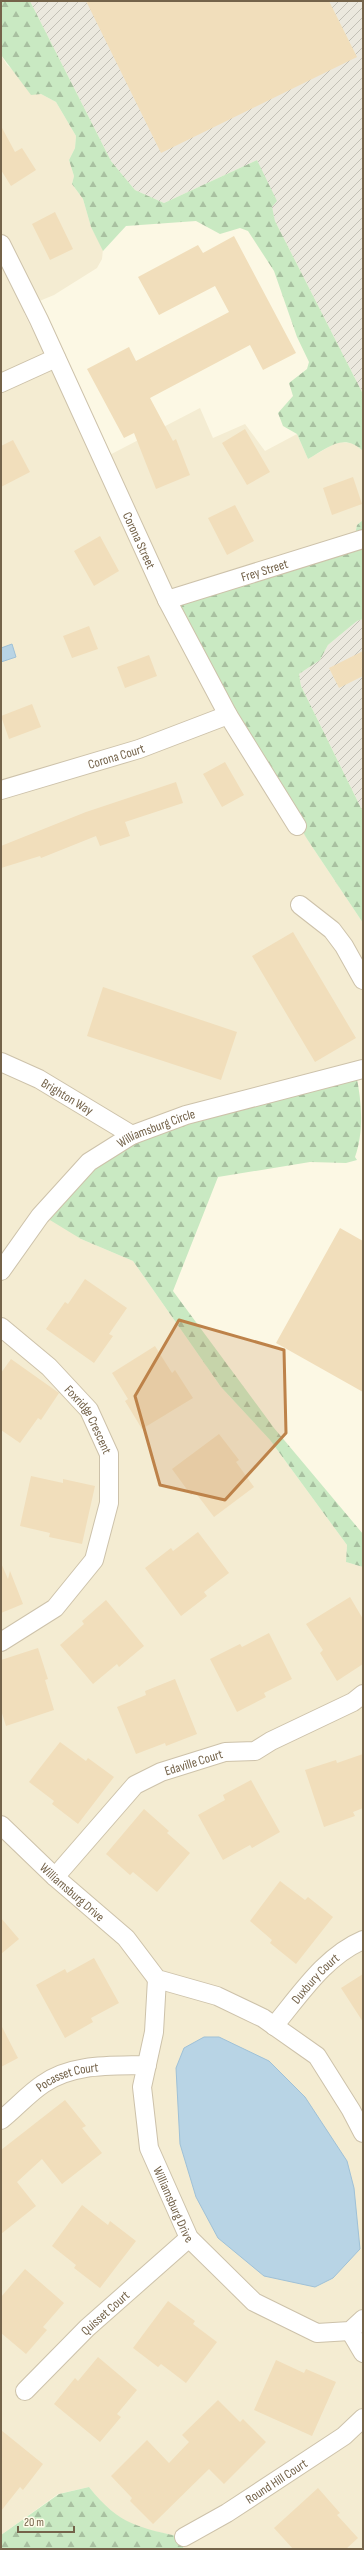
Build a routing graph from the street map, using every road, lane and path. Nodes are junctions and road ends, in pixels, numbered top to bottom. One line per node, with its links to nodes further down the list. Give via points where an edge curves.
1 (1, 244): 2 (street, Corona Street)
2 (56, 358): 3 (street); 5 (street, Corona Street)
3 (1, 384)
4 (363, 539): 5 (street, Frey Street)
5 (167, 600): 6 (street, Corona Street)
6 (228, 715): 7 (street, Corona Court, via 139,749); 8 (street, Corona Street)
7 (1, 790)
8 (297, 826)
9 (300, 905): 10 (street, via 332,930)
10 (363, 980)
11 (1, 1062): 13 (street, Brighton Way, via 39,1079)
12 (363, 1069): 13 (street, Williamsburg Circle, via 186,1115)
13 (132, 1135): 14 (street, Williamsburg Circle, via 89,1162 40,1216)
14 (1, 1271)
15 (1, 1327): 16 (street, Foxridge Crescent, via 49,1367 89,1410 109,1454 109,1503 94,1560 55,1608)
16 (1, 1642)
17 (363, 1694): 19 (street, Edaville Court, via 353,1702 255,1751 225,1752 161,1772 135,1785)
18 (1, 1825): 19 (street, Williamsburg Drive)
19 (55, 1878): 21 (street, Williamsburg Drive, via 126,1938)
20 (363, 1940): 22 (street, Duxbury Court, via 345,1948 321,1970)
21 (157, 1979): 22 (street, via 217,1996); 23 (street, Williamsburg Drive, via 154,2032)
22 (274, 2026): 25 (street, via 317,2056)
23 (147, 2065): 24 (street, Pocasset Court, via 96,2067 62,2073 42,2084); 26 (street, Williamsburg Drive, via 142,2087 149,2148)
24 (1, 2120)
25 (363, 2133)
26 (189, 2238): 28 (street, Williamsburg Drive, via 254,2302 317,2333); 30 (street, Quisset Court, via 87,2328)
27 (363, 2319): 28 (street)
28 (350, 2331): 29 (street)
29 (363, 2353)
30 (25, 2391)
31 (363, 2418): 32 (street, Round Hill Court, via 344,2436 227,2513)
32 (184, 2537)

